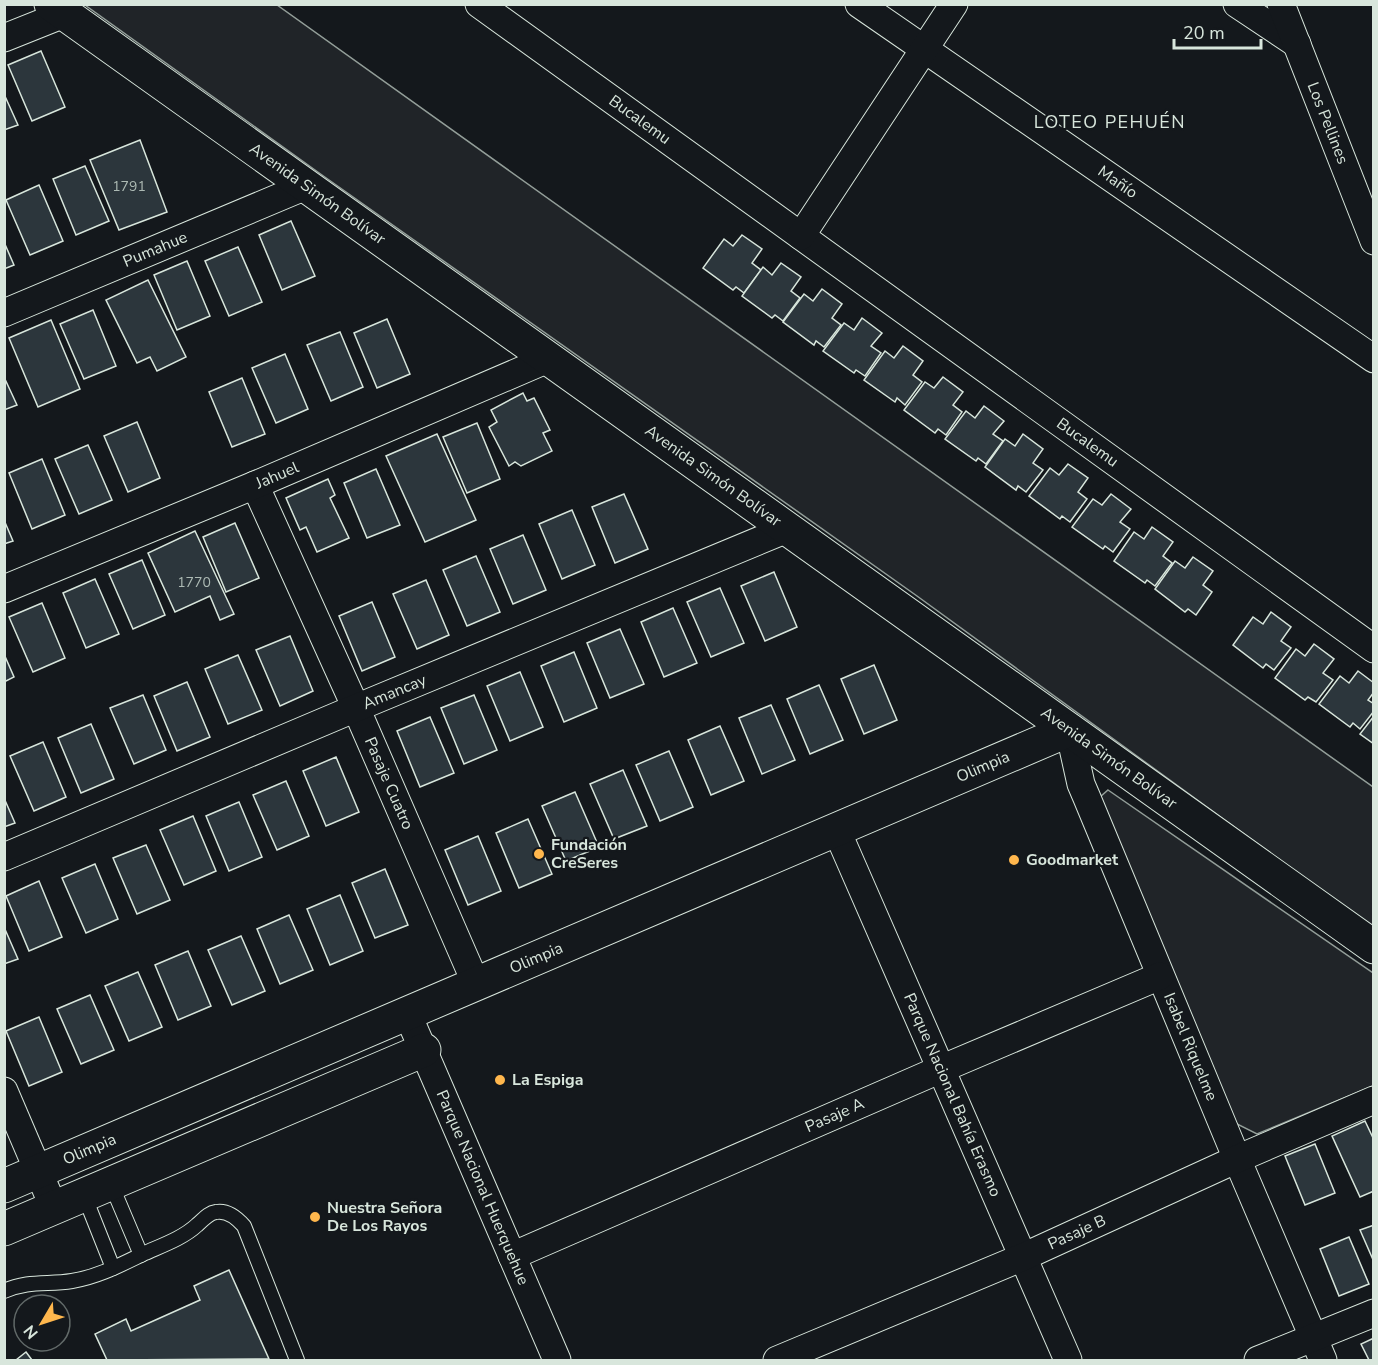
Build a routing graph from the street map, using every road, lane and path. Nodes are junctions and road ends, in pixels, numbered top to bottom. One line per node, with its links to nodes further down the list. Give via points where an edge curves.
1 (479, 4): 11 (street, Bucalemu)
2 (859, 4): 9 (street, Mañío)
3 (954, 4): 9 (street)
4 (1237, 4): 8 (street)
5 (1281, 4): 8 (street, Los Pellines)
6 (58, 9): 7 (street); 10 (street, Avenida Simón Bolívar)
7 (4, 38)
8 (1297, 44): 12 (street, Los Pellines)
9 (924, 51): 11 (street); 15 (street, Mañío)
10 (306, 186): 13 (street, Pumahue); 14 (street, Avenida Simón Bolívar)
11 (801, 236): 19 (street, Bucalemu)
12 (1374, 241)
13 (4, 313)
14 (548, 359): 16 (street, Jahuel); 17 (street, Avenida Simón Bolívar)
15 (1374, 359)
16 (255, 485): 18 (street, Jahuel); 20 (street, Pasaje Cuatro)
17 (787, 529): 20 (street, Amancay); 21 (street, Avenida Simón Bolívar)
18 (4, 589)
19 (1374, 649)
20 (356, 708): 23 (street, Amancay); 26 (street, Pasaje Cuatro)
21 (1069, 730): 22 (street, Olimpia); 24 (street, Avenida Simón Bolívar); 25 (street, Isabel Riquelme, via 1081,784)
22 (837, 831): 26 (street, Olimpia); 29 (street, Parque Nacional Bahía Erasmo)
23 (4, 857)
24 (1374, 947)
25 (1160, 976): 29 (street, Pasaje A); 32 (street, Isabel Riquelme)
26 (477, 986): 27 (street, Olimpia)
27 (408, 1015): 28 (street, Parque Nacional Huerquehue); 33 (street, Olimpia)
28 (424, 1050): 35 (street); 38 (street, Parque Nacional Huerquehue)
29 (941, 1069): 38 (street, Pasaje A); 39 (street, Parque Nacional Bahía Erasmo)
30 (4, 1091): 33 (street)
31 (1374, 1100): 32 (street, Pasaje B)
32 (1237, 1159): 39 (street, Pasaje B); 43 (street, Isabel Riquelme)
33 (39, 1172): 34 (street, Olimpia); 35 (street)
34 (4, 1186)
35 (83, 1196): 36 (street); 37 (lane); 40 (lane)
36 (4, 1229)
37 (141, 1255): 40 (lane); 44 (lane, via 184,1235 216,1212 238,1220 247,1233)
38 (512, 1256): 45 (street, Parque Nacional Huerquehue)
39 (1023, 1257): 46 (street, Pasaje B); 47 (street, Parque Nacional Bahía Erasmo)
40 (113, 1268): 41 (lane, via 71,1282 32,1283)
41 (4, 1291)
42 (1374, 1313): 43 (street)
43 (1318, 1349): 48 (street)
44 (297, 1360)
45 (557, 1360)
46 (777, 1360)
47 (1068, 1360)
48 (1257, 1360)

